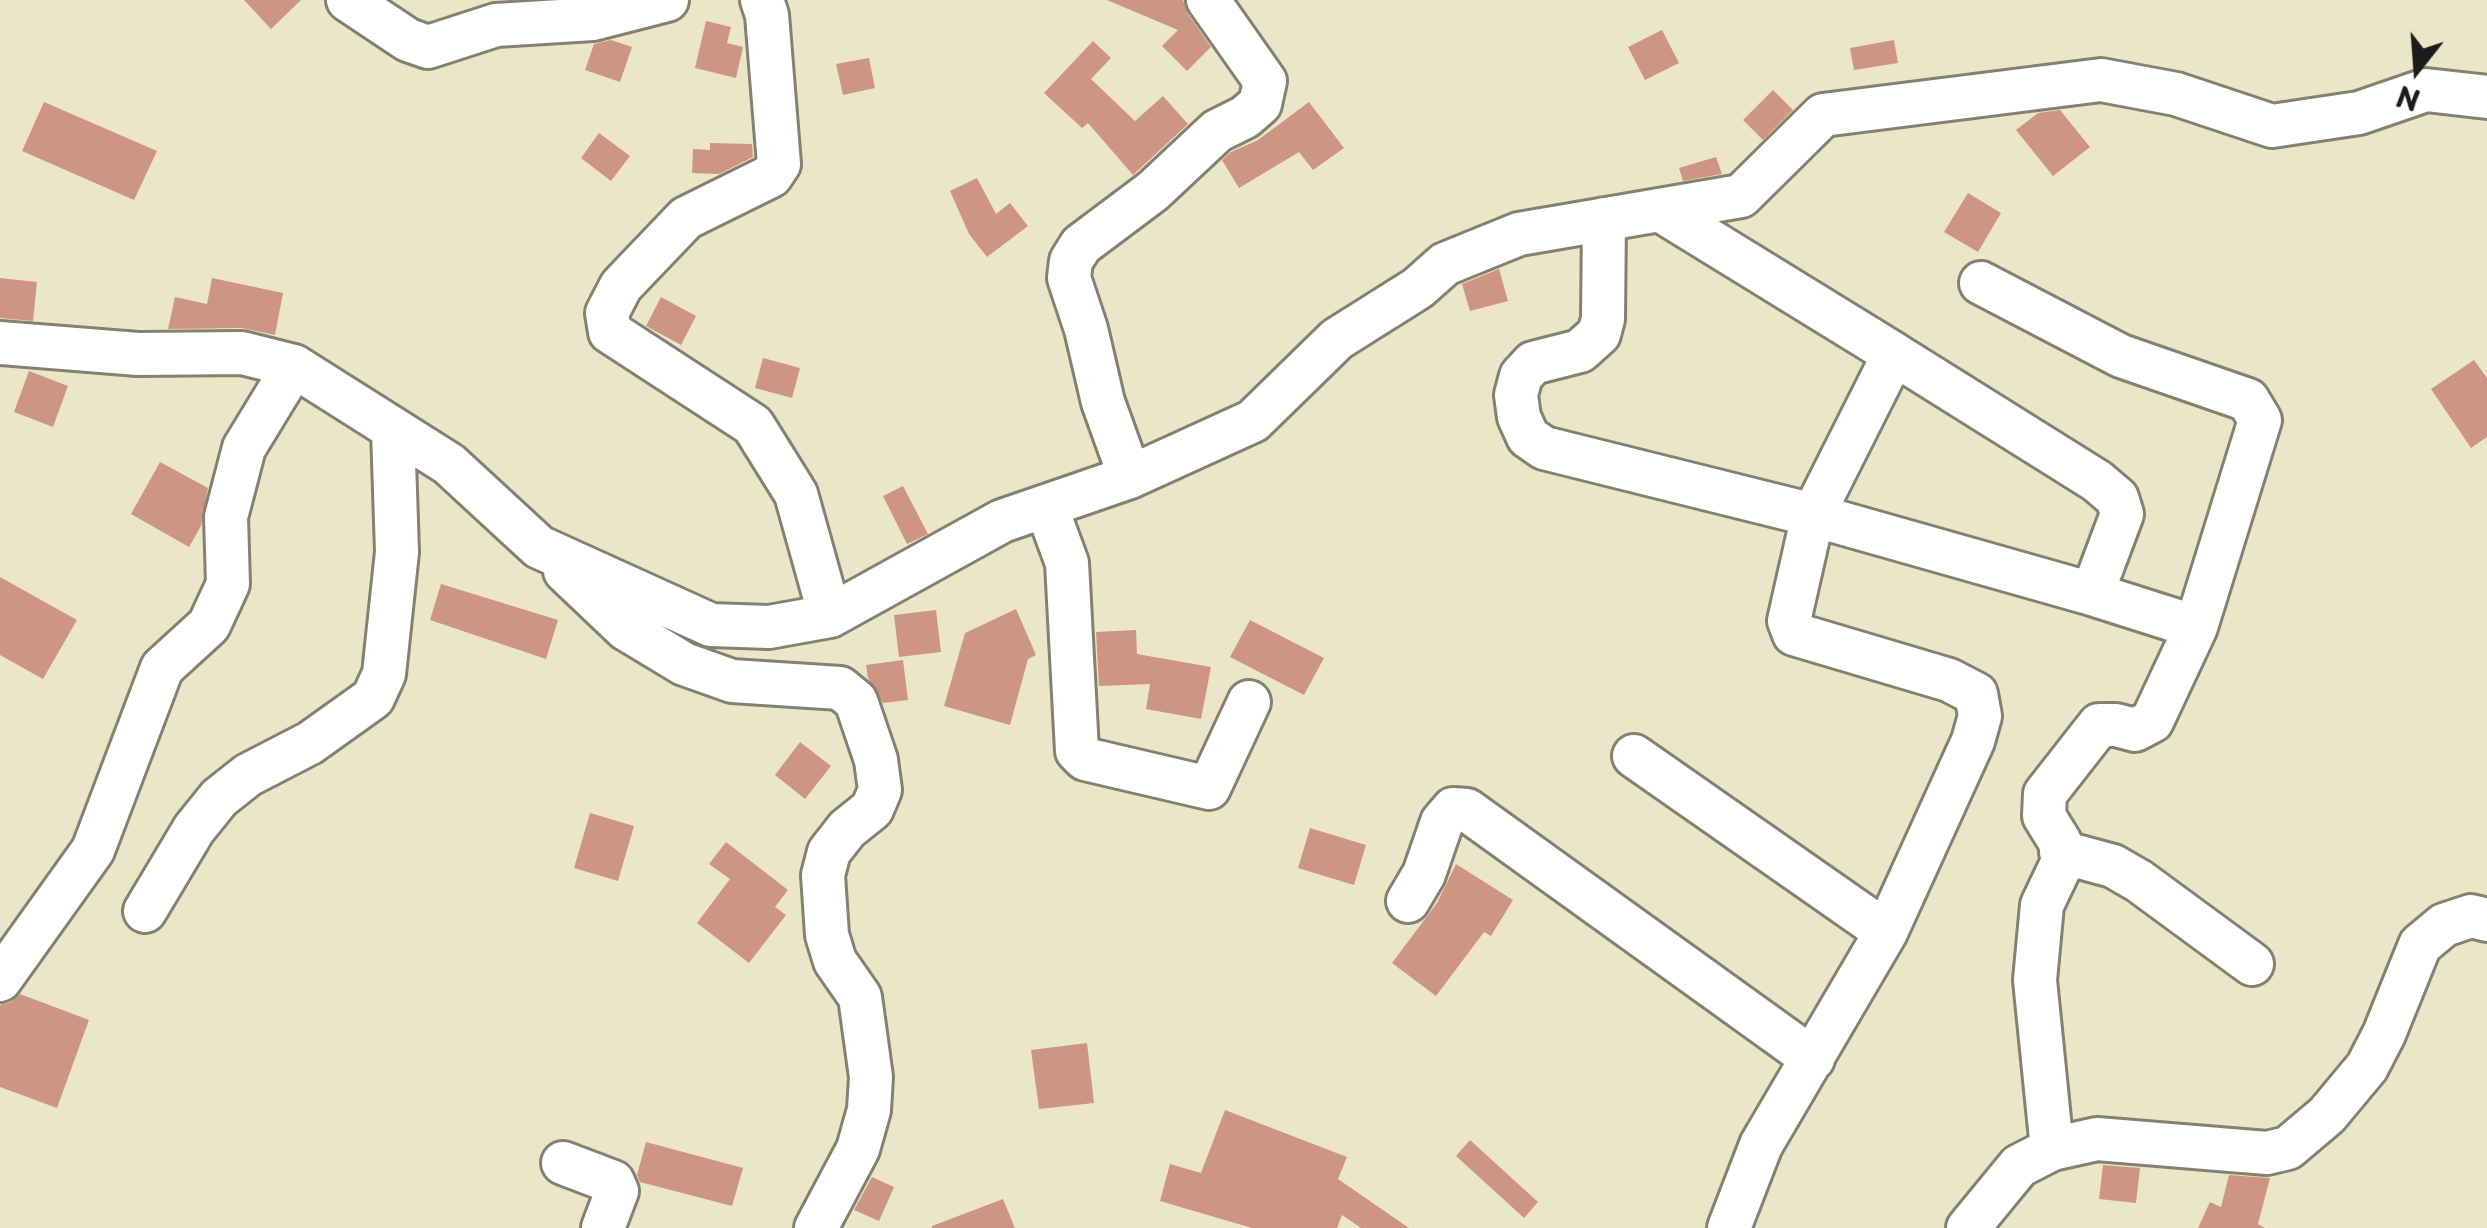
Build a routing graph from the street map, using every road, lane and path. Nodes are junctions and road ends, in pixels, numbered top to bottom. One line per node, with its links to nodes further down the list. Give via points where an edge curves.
1 (348, 0): 2 (street, via 428,47 496,24 593,18)
2 (667, 0)
3 (762, 0): 18 (street, via 779,164 771,176 686,218 620,286 607,313 610,332 753,425 796,494)
4 (1208, 0): 13 (street, via 1265,81 1260,104 1217,131 1071,261 1069,278)
5 (2487, 97): 6 (street, via 2426,90 2358,114 2272,126 2176,94 2101,80 1954,96 1823,115 1741,196)
6 (1660, 210): 7 (street); 10 (street)
7 (1604, 220): 13 (street, via 1520,234 1445,264 1337,339 1253,422); 15 (street, via 1599,334 1580,351 1533,364 1521,376 1516,394 1528,437 1544,448)
8 (1981, 283): 19 (street, via 2120,356 2248,400 2260,420)
9 (0, 343): 11 (street, via 138,354 242,353)
10 (1894, 354): 15 (street); 17 (street, via 2117,498 2122,514)
11 (294, 366): 12 (street); 28 (street, via 244,448 226,517 228,584 209,625 162,668 93,850)
12 (394, 430): 16 (street, via 449,464); 24 (street, via 397,552 384,674 373,698 219,798)
13 (1130, 477): 14 (street)
14 (1046, 506): 18 (street, via 1002,521); 20 (street, via 1067,563 1077,751 1084,759 1209,788)
15 (1812, 516): 17 (street); 26 (street, via 1788,621 1794,634 1949,680 1976,694 1980,716)
16 (539, 546): 18 (street, via 711,625 769,627); 33 (street, via 626,629 684,664 732,681 840,688 856,700 880,790 872,809 829,852 823,876 826,935 860,997 870,1110 858,1149)
17 (2092, 594): 19 (street)
18 (830, 616)
19 (2196, 627): 22 (street, via 2152,721 2135,730 2100,725 2044,794 2044,816)
20 (1249, 702)
21 (1634, 756): 26 (street)
22 (2061, 852): 27 (street, via 2139,880); 30 (street, via 2042,905 2035,980)
23 (1408, 900): 29 (street, via 1442,822 1453,808 1468,810)
24 (145, 911)
25 (2487, 920): 30 (street, via 2471,916 2444,925 2420,944 2367,1067 2328,1115 2288,1148 2268,1153 2096,1140)
26 (1886, 932): 29 (street)
27 (2252, 964)
28 (0, 980)
29 (1813, 1059): 34 (street, via 1761,1145)
30 (2052, 1149): 35 (street, via 2019,1166)
31 (563, 1163): 32 (street, via 613,1182 618,1191)
32 (604, 1228)
33 (816, 1228)
34 (1728, 1228)
35 (1968, 1228)

